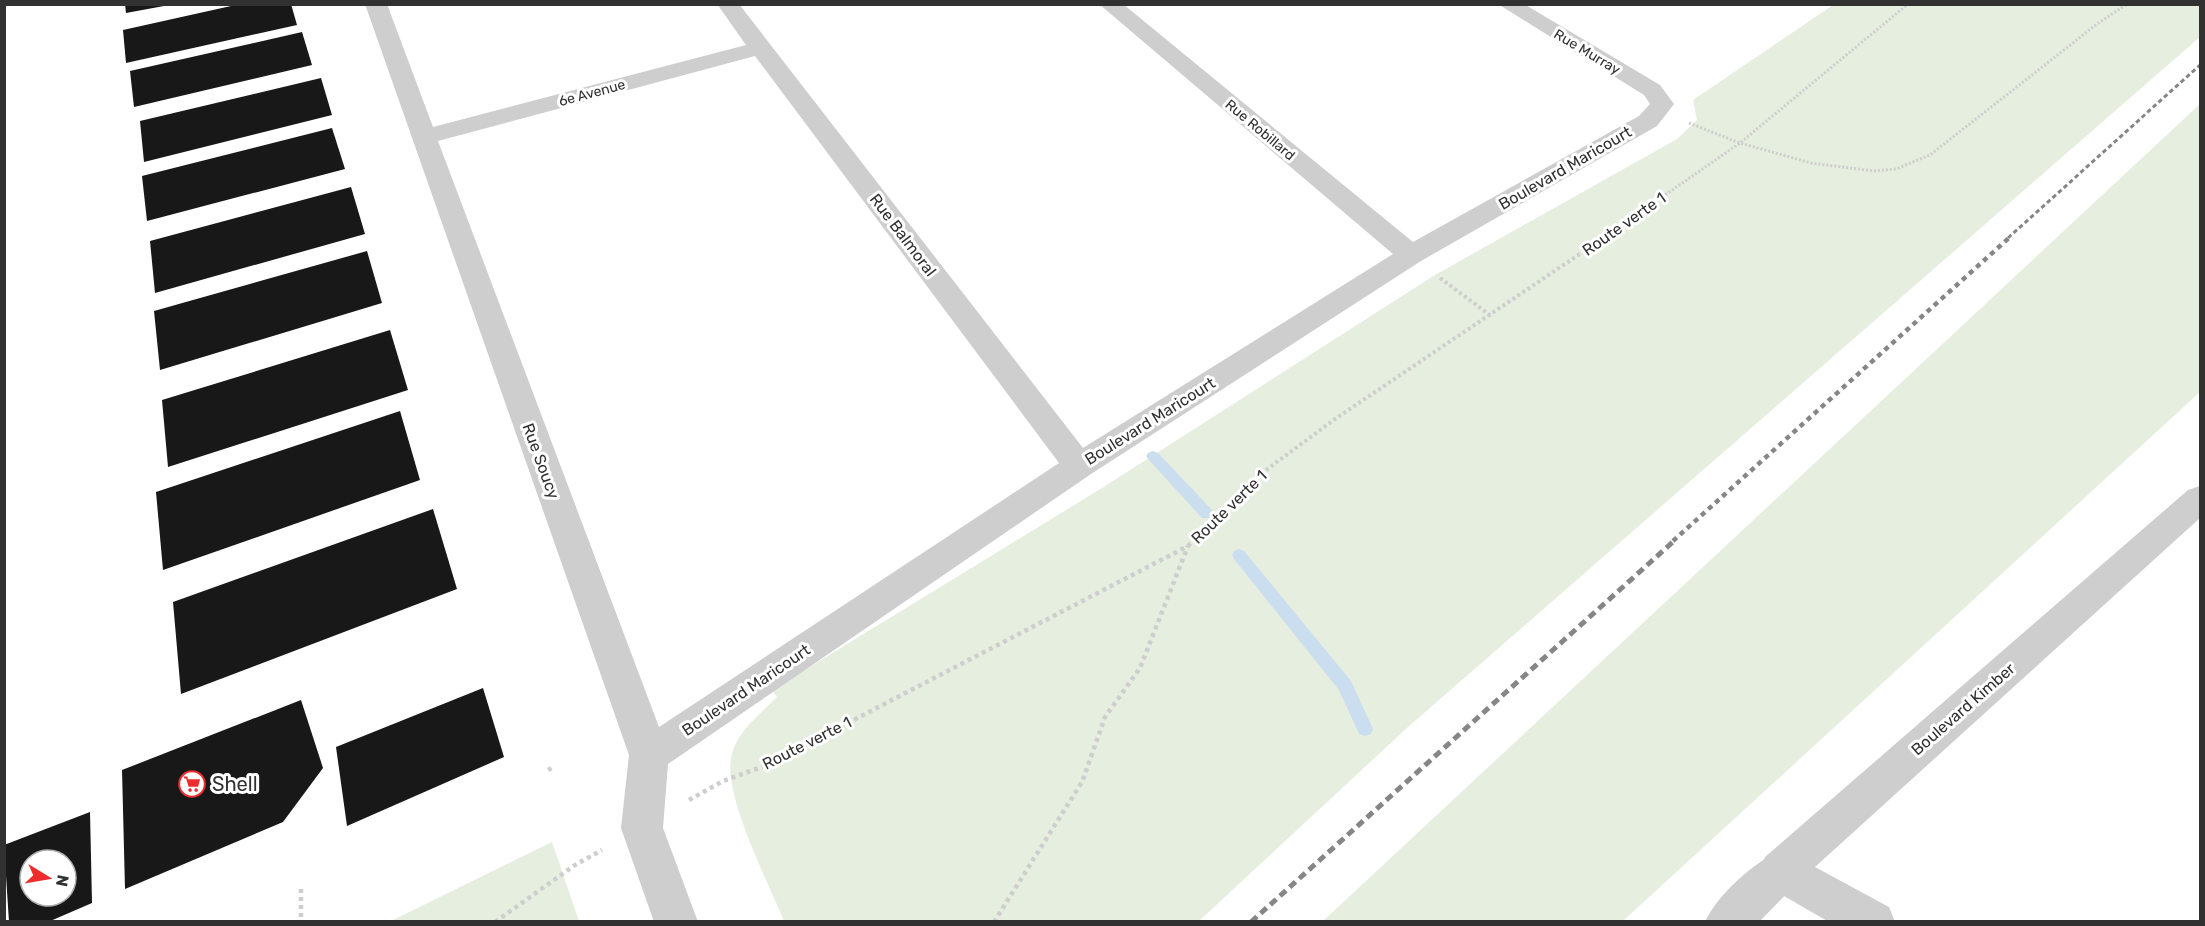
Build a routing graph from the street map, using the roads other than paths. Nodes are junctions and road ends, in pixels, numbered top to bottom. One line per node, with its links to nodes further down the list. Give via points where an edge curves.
1 (376, 4): 7 (street, Rue Soucy)
2 (727, 4): 5 (street, Rue Balmoral)
3 (1109, 4): 8 (street, Rue Robillard)
4 (1508, 4): 6 (street, Rue Murray, via 1652,90)
5 (760, 48): 7 (street, 6e Avenue); 9 (street, Rue Balmoral)
6 (1662, 104): 8 (street, Boulevard Maricourt, via 1648,121)
7 (424, 137): 11 (street, Rue Soucy)
8 (1411, 255): 9 (street, Boulevard Maricourt)
9 (1079, 466): 11 (street, Boulevard Maricourt)
10 (2200, 499): 12 (street, Boulevard Kimber)
11 (649, 755): 13 (street, Rue Soucy, via 642,828)
12 (1780, 871): 14 (street, Boulevard Kimber); 15 (street)
13 (676, 921)
14 (1727, 921)
15 (1873, 921)

